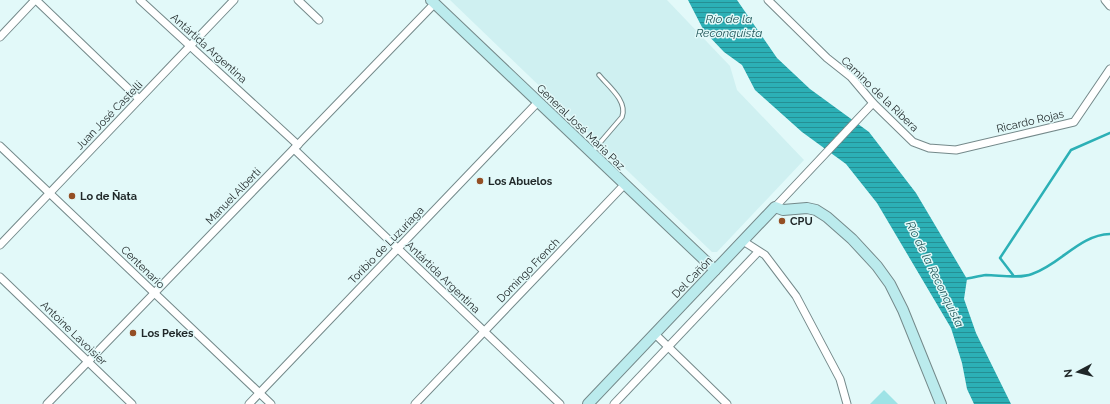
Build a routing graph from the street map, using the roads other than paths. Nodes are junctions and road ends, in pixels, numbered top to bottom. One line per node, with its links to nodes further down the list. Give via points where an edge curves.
1 (36, 0): 10 (street); 14 (street)
2 (140, 0): 11 (street, Antártida Argentina)
3 (234, 0): 11 (street, Juan José Castelli)
4 (298, 0): 9 (street)
5 (768, 0): 16 (street, Camino de la Ribera, via 827,58 851,77)
6 (1105, 0): 8 (street)
7 (433, 2): 15 (street, General José María Paz); 18 (street, Manuel Alberti)
8 (1110, 6)
9 (319, 20)
10 (0, 37)
11 (190, 46): 14 (street, Juan José Castelli); 18 (street, Antártida Argentina)
12 (1110, 70): 19 (street, Ricardo Rojas, via 1074,122 956,150)
13 (599, 75): 20 (lane, via 622,103 624,110 622,117)
14 (139, 99): 22 (street, Juan José Castelli)
15 (538, 102): 20 (street, General José María Paz); 26 (street, Toribio de Luzuriaga)
16 (873, 103): 19 (street, Camino de la Ribera, via 913,142); 23 (street, Del Cañón)
17 (0, 146): 22 (street, Centenario)
18 (296, 147): 26 (street, Antártida Argentina); 30 (street, Manuel Alberti)
19 (929, 148)
20 (591, 153): 21 (street, General José María Paz)
21 (624, 185): 28 (street, General José María Paz); 31 (street, Domingo French)
22 (50, 193): 25 (street, Juan José Castelli); 30 (street, Centenario)
23 (775, 207): 24 (street, Del Cañón); 46 (street, via 783,210 816,210 852,239 877,266 890,284 903,310)
24 (743, 240): 27 (street); 28 (street, Del Cañón)
25 (0, 245)
26 (398, 249): 31 (street, Antártida Argentina); 35 (street, Toribio de Luzuriaga)
27 (758, 252): 33 (street); 45 (street, via 765,255 796,296 840,380)
28 (715, 270): 32 (street, Del Cañón)
29 (0, 277): 34 (street, Antoine Lavoisier)
30 (154, 293): 34 (street, Manuel Alberti); 35 (street, Centenario)
31 (484, 332): 40 (street, Domingo French); 41 (street, Antártida Argentina)
32 (655, 334): 33 (street); 42 (street, Del Cañón)
33 (668, 347): 43 (street); 44 (street)
34 (88, 362): 36 (street, Manuel Alberti); 37 (street, Antoine Lavoisier)
35 (260, 393): 38 (street, Toribio de Luzuriaga); 39 (street, Centenario)
36 (47, 404)
37 (132, 404)
38 (249, 404)
39 (271, 404)
40 (414, 404)
41 (560, 404)
42 (588, 404)
43 (614, 404)
44 (727, 404)
45 (847, 404)
46 (941, 404)

